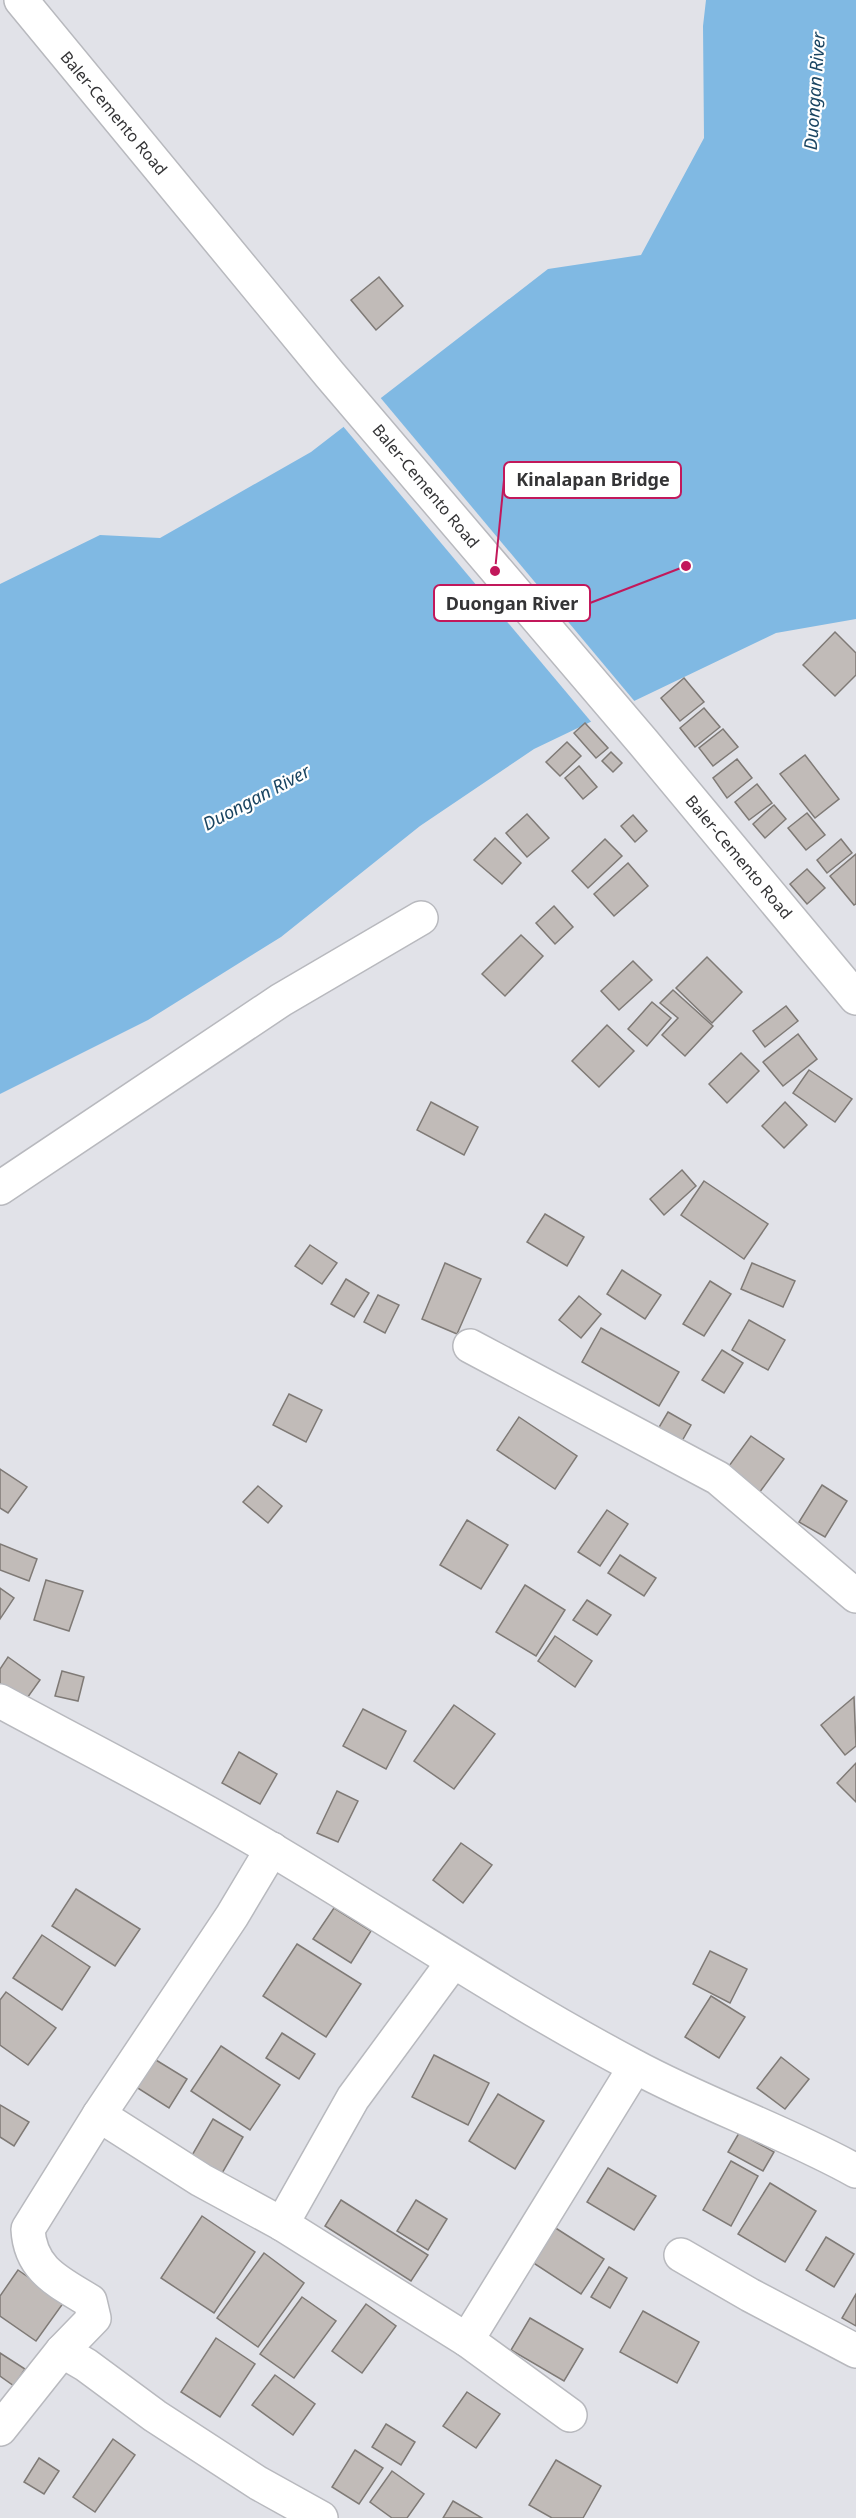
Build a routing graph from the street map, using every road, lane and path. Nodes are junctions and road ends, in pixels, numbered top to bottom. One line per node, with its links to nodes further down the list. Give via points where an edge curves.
1 (21, 0): 3 (street, Baler-Cemento Road)
2 (421, 918): 4 (street, via 281,1000)
3 (856, 998)
4 (0, 1188)
5 (470, 1346): 6 (street, via 718,1478)
6 (856, 1596)
7 (0, 1701): 8 (street)
8 (273, 1849): 9 (street); 11 (street)
9 (453, 1962): 10 (street); 13 (street, via 353,2098)
10 (635, 2067): 12 (street, via 812,2146); 15 (street)
11 (99, 2115): 13 (street, via 201,2180); 16 (street, via 28,2229 29,2247 40,2265 54,2279 90,2301 94,2318)
12 (856, 2171)
13 (282, 2224): 15 (street)
14 (681, 2255): 17 (street)
15 (467, 2340): 18 (street)
16 (62, 2351): 19 (street); 20 (street, via 249,2477)
17 (856, 2351)
18 (570, 2415)
19 (0, 2429)
20 (321, 2518)

